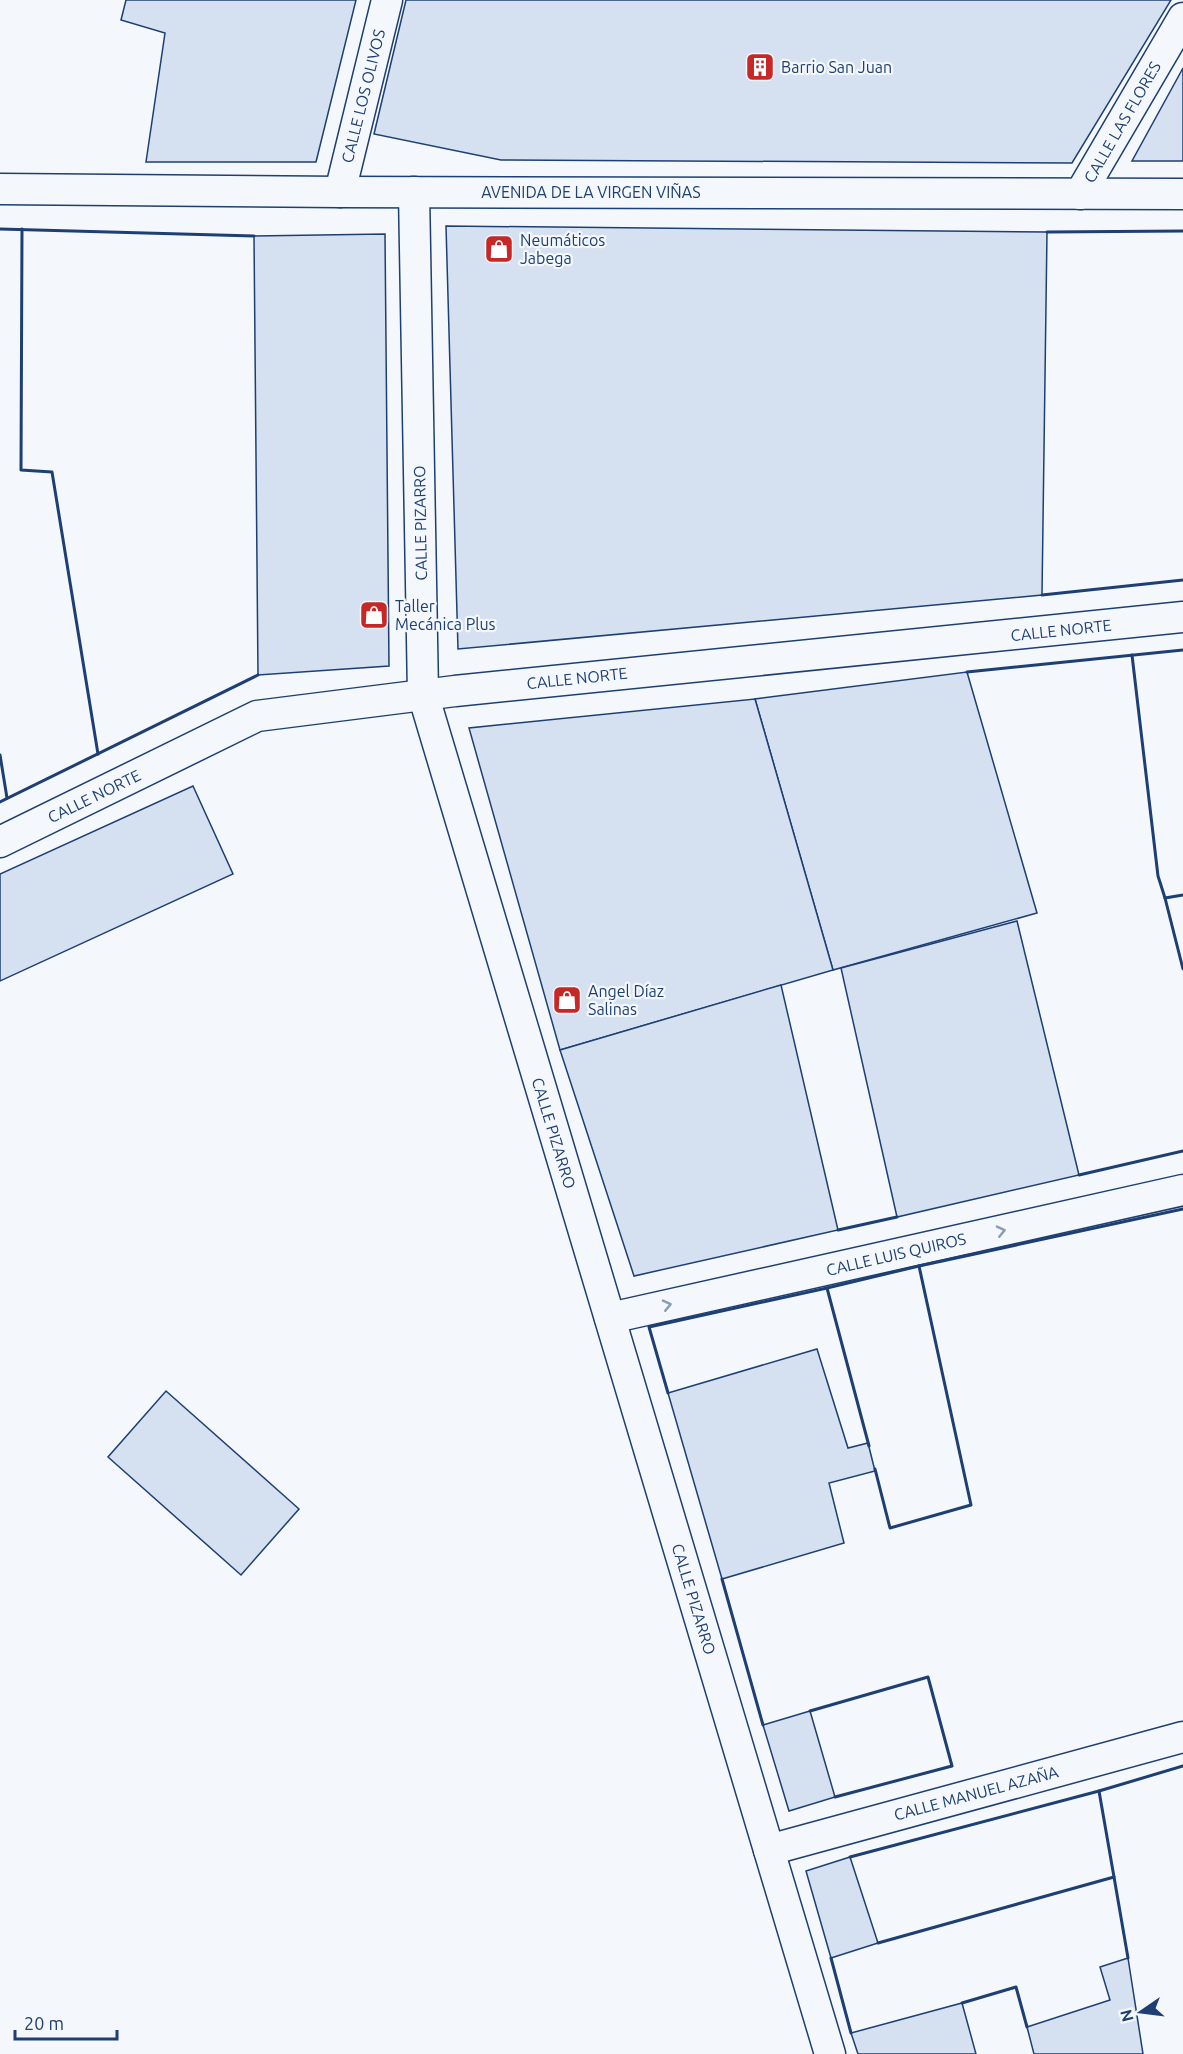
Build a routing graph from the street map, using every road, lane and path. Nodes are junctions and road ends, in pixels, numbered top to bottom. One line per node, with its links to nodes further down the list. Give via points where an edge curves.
1 (387, 0): 4 (street, CALLE LOS OLIVOS)
2 (1183, 18): 6 (street, CALLE LAS FLORES)
3 (0, 189): 4 (street, AVENIDA DE LA VIRGEN VIÑAS)
4 (340, 192): 5 (street, AVENIDA DE LA VIRGEN VIÑAS)
5 (414, 192): 6 (street, AVENIDA DE LA VIRGEN VIÑAS); 9 (street, CALLE PIZARRO)
6 (1080, 194): 7 (street, AVENIDA DE LA VIRGEN VIÑAS)
7 (1183, 194)
8 (1183, 617): 9 (street, CALLE NORTE)
9 (423, 694): 10 (street, CALLE NORTE, via 257,716); 12 (street, CALLE PIZARRO)
10 (0, 842)
11 (1183, 1190): 12 (street, CALLE LUIS QUIROS, one-way to 11)
12 (610, 1318): 14 (street, CALLE PIZARRO)
13 (1183, 1737): 14 (street, CALLE MANUEL AZAÑA)
14 (769, 1850): 15 (street, CALLE PIZARRO)
15 (830, 2054)

